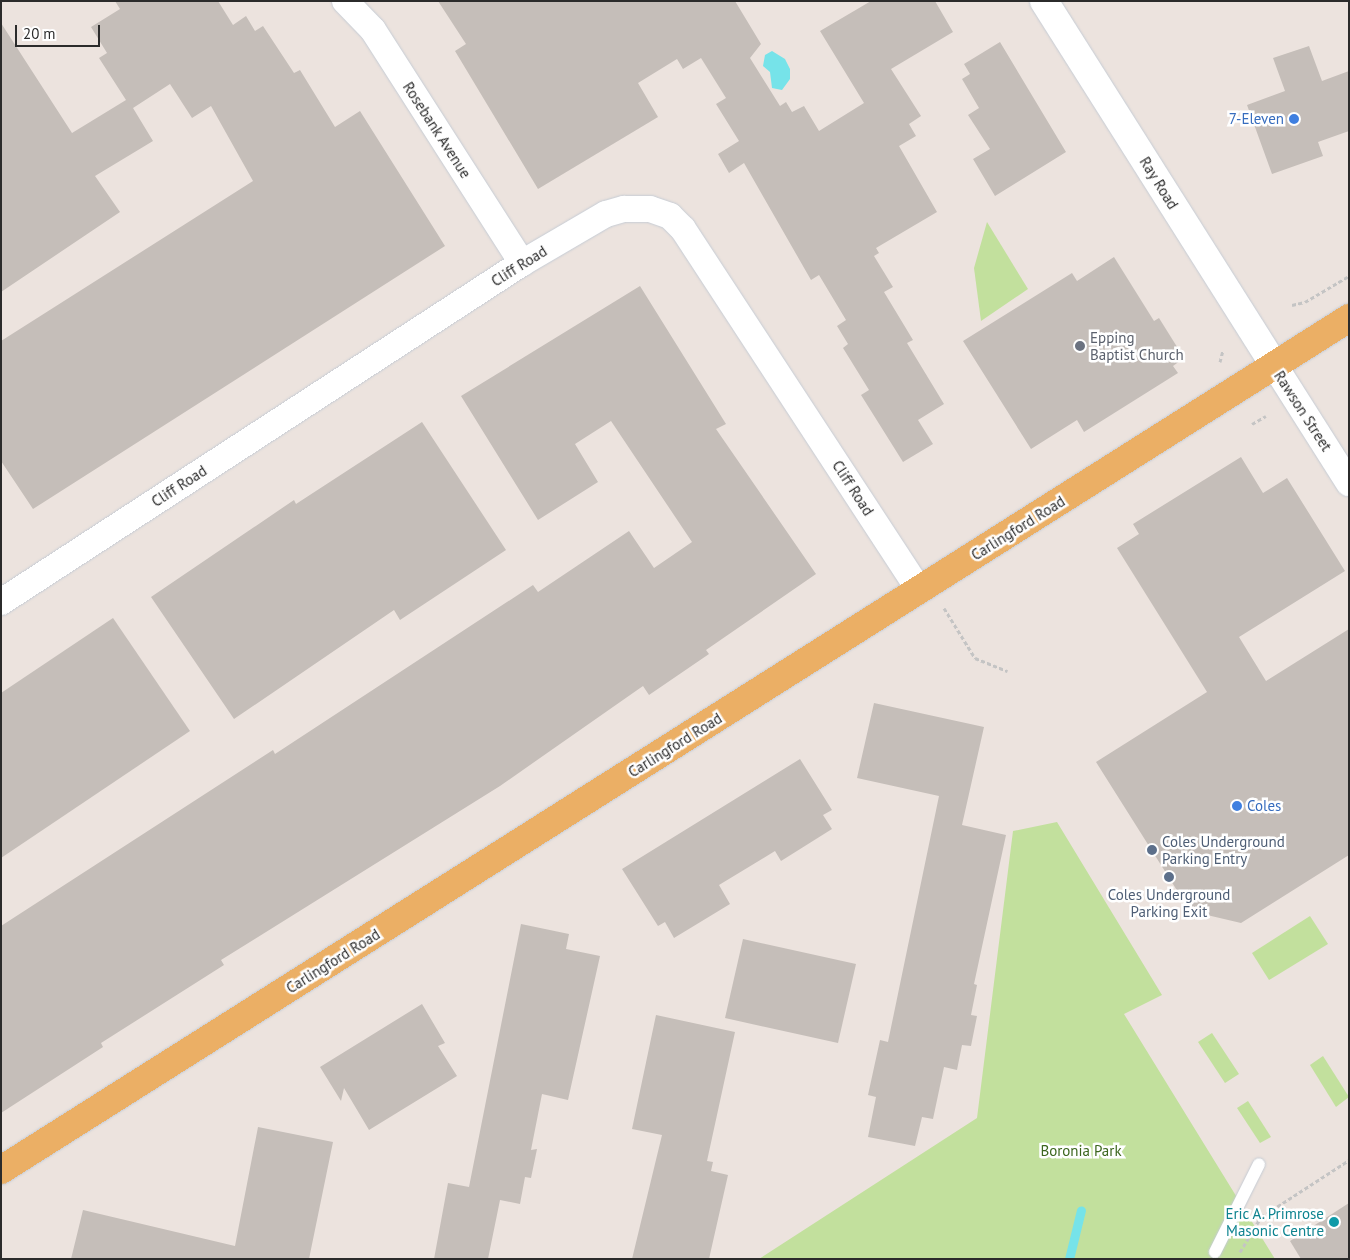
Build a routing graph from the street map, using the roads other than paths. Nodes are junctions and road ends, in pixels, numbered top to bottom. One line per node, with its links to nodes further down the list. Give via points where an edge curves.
1 (345, 1): 3 (street, Rosebank Avenue, via 373,30)
2 (1044, 1): 5 (street, Ray Road)
3 (522, 263): 7 (street, Cliff Road, via 606,214 650,209 670,216 683,229); 8 (street, Cliff Road)
4 (1349, 318): 5 (main road, Carlingford Road)
5 (1274, 365): 6 (street, Rawson Street); 7 (main road, Carlingford Road)
6 (1349, 483)
7 (924, 587): 10 (main road, Carlingford Road)
8 (1, 602)
9 (1259, 1164): 11 (lane)
10 (1, 1170)
11 (1216, 1252)

